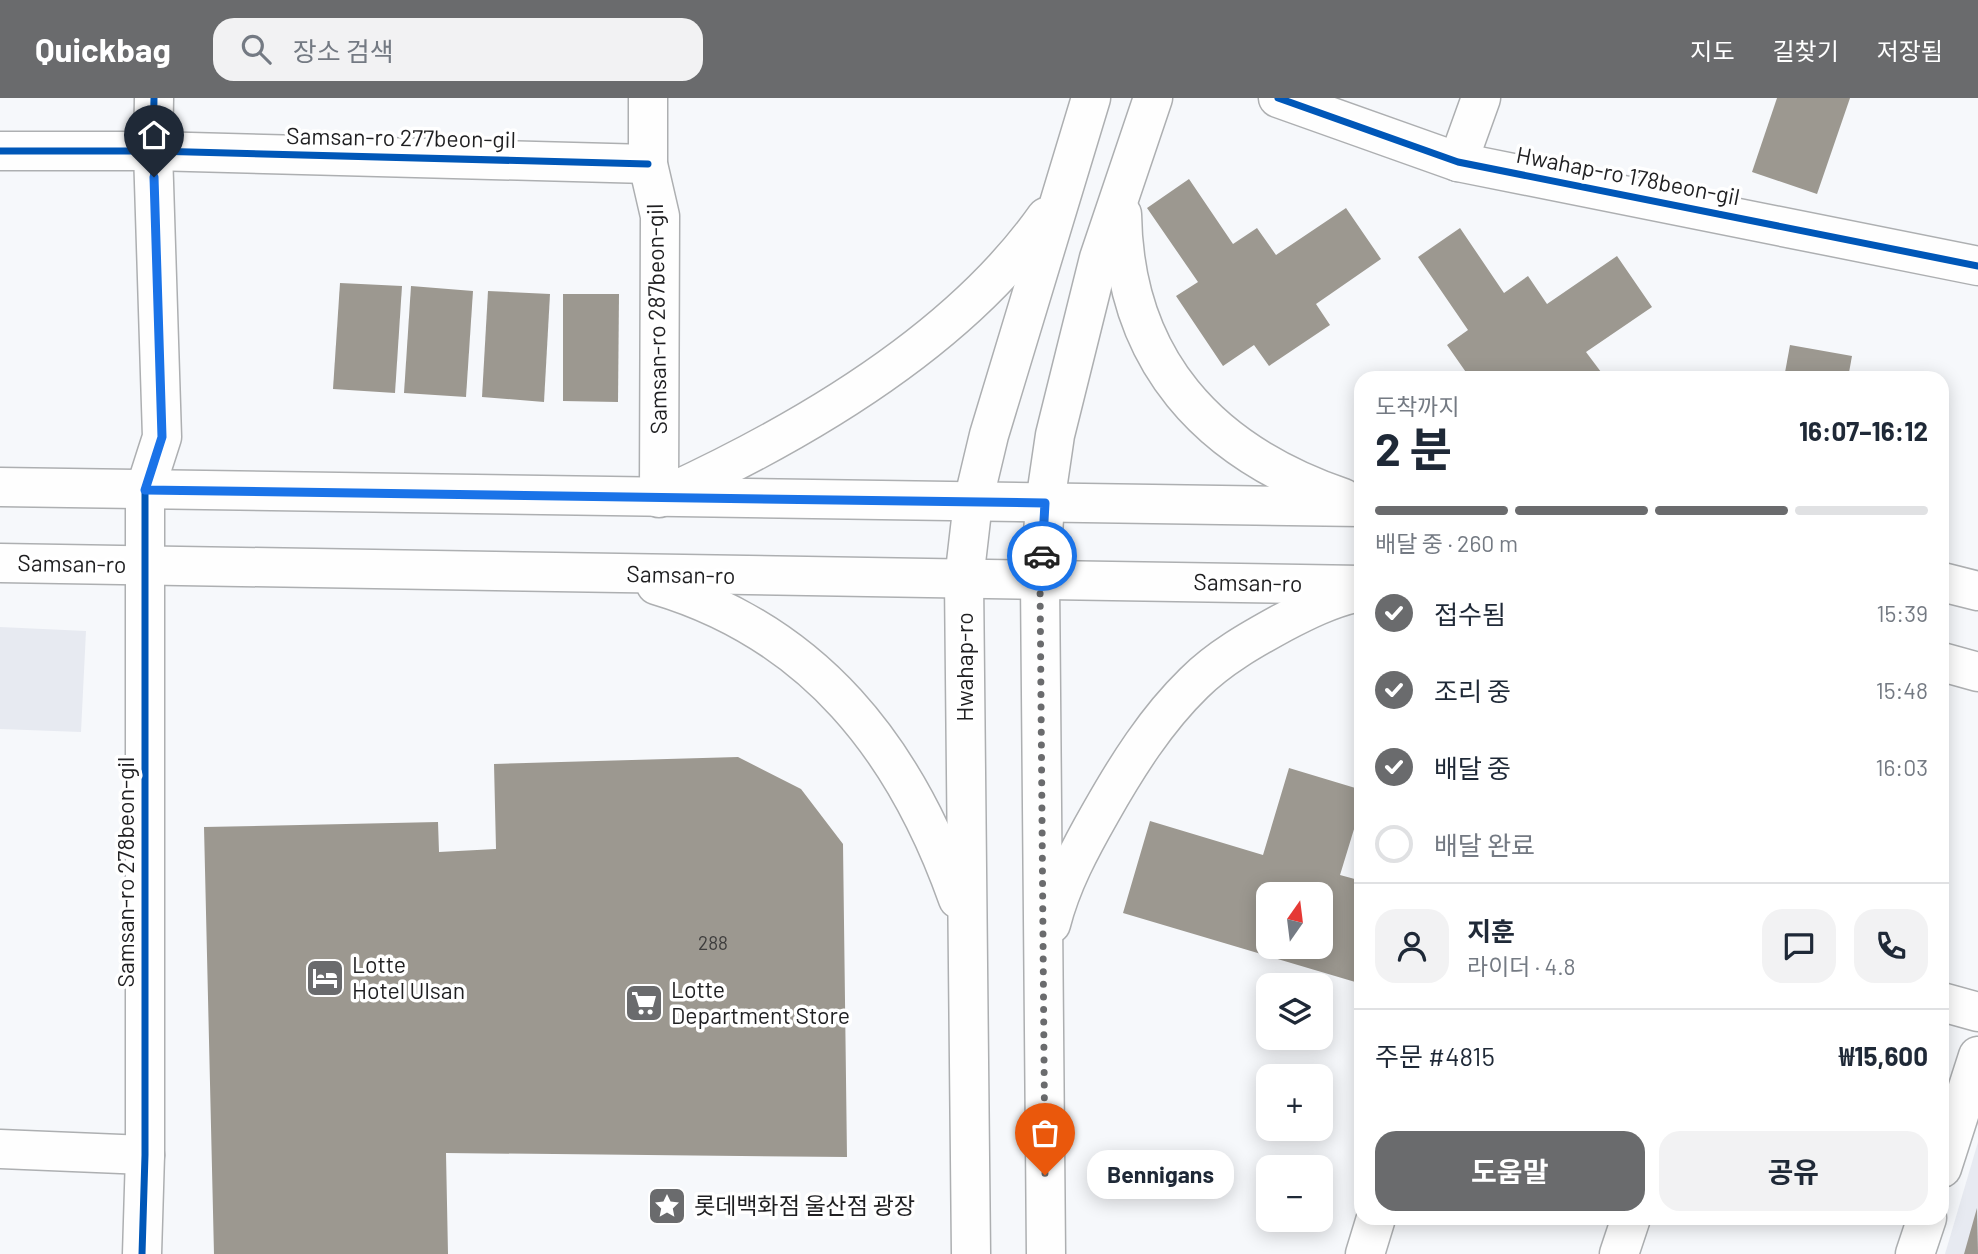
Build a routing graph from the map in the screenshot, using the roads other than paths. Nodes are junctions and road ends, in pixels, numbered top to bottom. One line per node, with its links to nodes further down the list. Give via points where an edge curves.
1 (154, 98): 8 (main road)
2 (648, 98): 10 (main road, Samsan-ro 287beon-gil)
3 (1091, 98): 12 (main road, Hwahap-ro)
4 (1153, 98): 11 (main road)
5 (1278, 98): 9 (main road, Hwahap-ro 178beon-gil)
6 (1481, 98): 9 (main road)
7 (0, 151): 8 (main road, Samsan-ro 277beon-gil)
8 (153, 151): 10 (main road, Samsan-ro 277beon-gil); 15 (main road, via 162,437)
9 (1458, 162): 13 (main road, Hwahap-ro 178beon-gil)
10 (648, 164): 16 (main road, Samsan-ro 287beon-gil, via 660,216)
11 (1126, 179): 18 (main road, via 1122,234 1131,293 1156,353 1174,382 1219,431 1249,454 1308,486); 19 (main road, via 1096,270 1055,435)
12 (1060, 199): 16 (main road, via 992,282 874,380 732,464); 17 (main road, Hwahap-ro)
13 (1978, 265)
14 (0, 487): 15 (main road)
15 (145, 490): 16 (main road); 22 (main road, Samsan-ro 278beon-gil)
16 (659, 498): 17 (main road)
17 (973, 502): 19 (main road); 24 (main road, Hwahap-ro)
18 (1354, 502)
19 (1045, 503): 20 (main road); 25 (main road)
20 (1354, 505)
21 (0, 563): 22 (main road, Samsan-ro)
22 (145, 566): 23 (main road, Samsan-ro); 39 (main road, Samsan-ro 278beon-gil)
23 (603, 573): 24 (main road, Samsan-ro); 32 (main road, via 673,590 757,627 845,699 925,820)
24 (964, 580): 25 (main road, Samsan-ro); 32 (main road, Hwahap-ro)
25 (1040, 581): 27 (main road, Samsan-ro); 33 (main road)
26 (1949, 584): 28 (main road)
27 (1354, 585)
28 (1978, 591)
29 (1354, 595): 33 (main road, via 1308,609 1235,651 1194,682 1169,710 1142,745 1087,836 1052,920)
30 (1949, 664): 31 (main road)
31 (1978, 672)
32 (967, 926): 44 (main road, Hwahap-ro)
33 (1043, 963): 45 (main road)
34 (1949, 1004): 35 (main road)
35 (1978, 1012)
36 (1978, 1056): 37 (main road)
37 (1949, 1146)
38 (0, 1149): 39 (main road)
39 (145, 1155): 43 (main road, Samsan-ro 278beon-gil)
40 (1374, 1225): 46 (main road)
41 (1629, 1225): 47 (main road)
42 (1925, 1225): 48 (main road)
43 (142, 1254)
44 (971, 1254)
45 (1046, 1254)
46 (1365, 1254)
47 (1619, 1254)
48 (1916, 1254)

